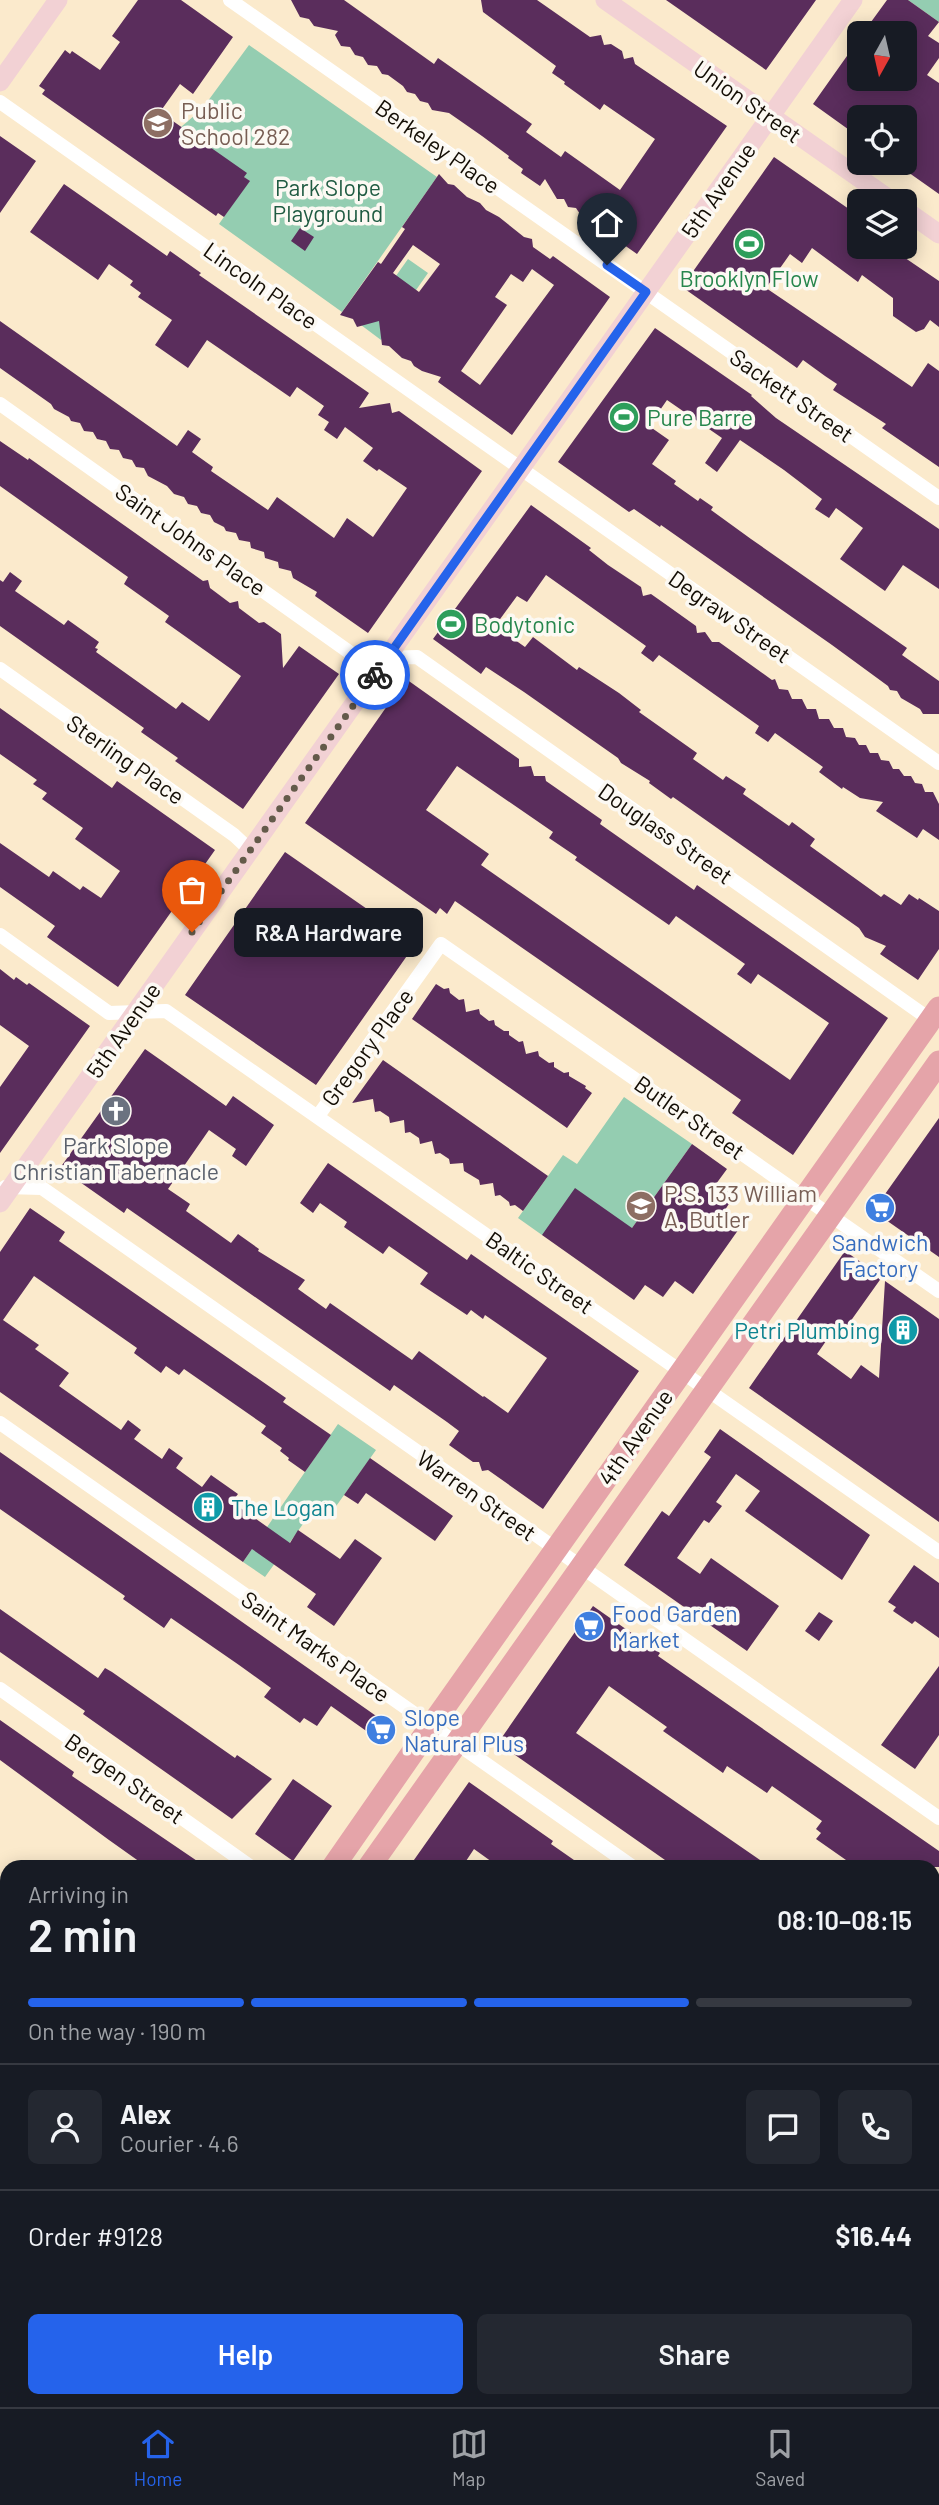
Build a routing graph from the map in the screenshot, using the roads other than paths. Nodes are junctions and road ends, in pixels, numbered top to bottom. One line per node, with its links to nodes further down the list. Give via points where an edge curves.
1 (58, 0): 5 (street)
2 (230, 0): 11 (street, Berkeley Place)
3 (605, 0): 7 (street, Union Street)
4 (853, 0): 7 (street, 5th Avenue)
5 (0, 82)
6 (0, 102): 13 (street, Lincoln Place)
7 (770, 117): 8 (street, Union Street); 11 (street, 5th Avenue)
8 (875, 189)
9 (917, 218): 10 (street)
10 (939, 234)
11 (646, 292): 13 (street, 5th Avenue); 14 (street, Sackett Street)
12 (0, 404): 15 (street, Saint Johns Place, via 359,659)
13 (521, 468): 15 (street, 5th Avenue); 17 (street, Degraw Street)
14 (939, 498)
15 (387, 658): 18 (street, 5th Avenue); 22 (street, Douglass Street, via 417,657)
16 (0, 670): 18 (street, Sterling Place)
17 (939, 763)
18 (250, 850): 21 (street, 5th Avenue)
19 (0, 935): 21 (street, Baltic Street, via 109,1013)
20 (441, 944): 24 (street, Gregory Place); 26 (street, Butler Street)
21 (136, 1012): 24 (street, Baltic Street, via 166,1011); 25 (street, 5th Avenue)
22 (936, 1018): 26 (main road, 4th Avenue)
23 (939, 1062): 27 (main road, 4th Avenue)
24 (318, 1116): 29 (street, Baltic Street)
25 (4, 1193): 32 (street, Warren Street, via 42,1188)
26 (805, 1197): 27 (street, Butler Street); 29 (main road, 4th Avenue)
27 (831, 1215): 28 (street, Butler Street); 30 (main road, 4th Avenue)
28 (939, 1290)
29 (682, 1371): 30 (street, Baltic Street); 32 (main road, 4th Avenue)
30 (707, 1389): 33 (street, Baltic Street); 34 (main road, 4th Avenue)
31 (0, 1423): 36 (street, Saint Marks Place)
32 (555, 1550): 34 (street, Warren Street); 36 (main road, 4th Avenue)
33 (939, 1552)
34 (580, 1568): 37 (main road, 4th Avenue); 38 (street, Warren Street)
35 (0, 1689): 39 (street, Bergen Street)
36 (430, 1726): 37 (street, Saint Marks Place); 40 (main road, 4th Avenue)
37 (456, 1744): 41 (main road, 4th Avenue); 42 (street, Saint Marks Place)
38 (939, 1818)
39 (241, 1860)
40 (339, 1860)
41 (374, 1860)
42 (623, 1860)

